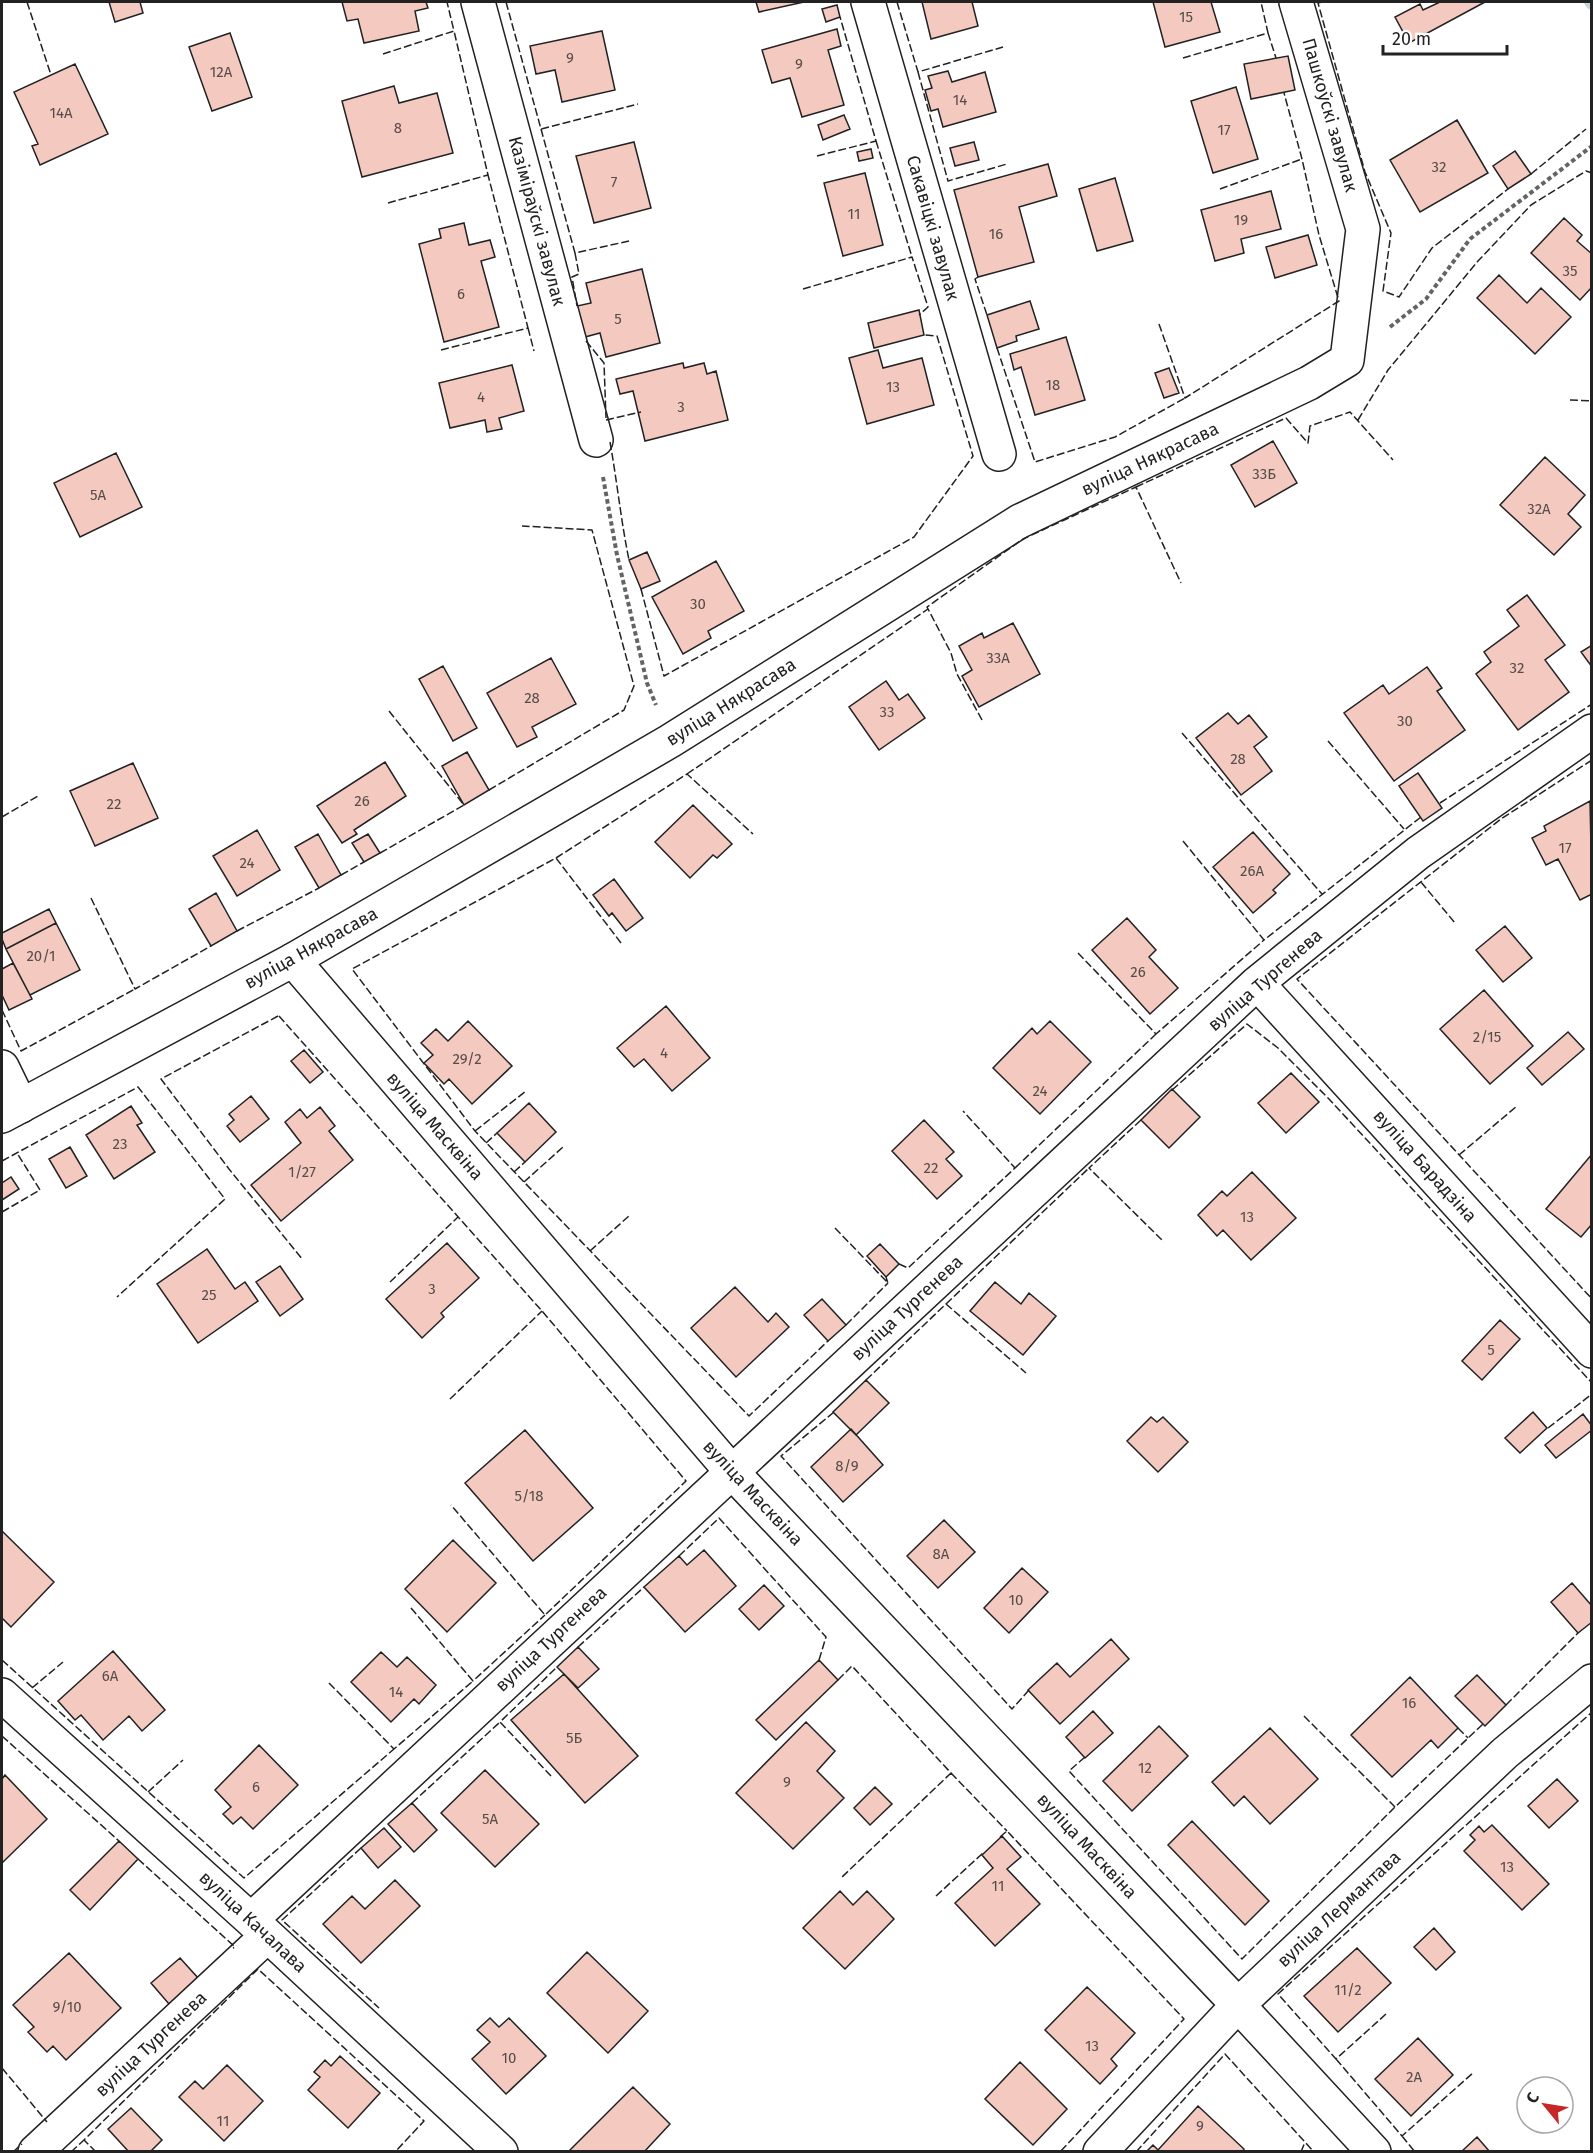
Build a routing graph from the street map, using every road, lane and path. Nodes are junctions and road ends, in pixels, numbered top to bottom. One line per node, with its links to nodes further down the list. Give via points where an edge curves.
1 (478, 2): 7 (street, Казіміраўскі завулак)
2 (868, 2): 8 (street, Сакавіцкі завулак)
3 (1296, 2): 5 (street, Пашкоўскі завулак)
4 (1592, 146): 6 (path, via 1470,239)
5 (1363, 229): 10 (street, вуліца Някрасава, via 1347,360 1309,383 1020,520)
6 (1426, 299)
7 (596, 440): 10 (path, via 617,555 647,682)
8 (999, 454)
9 (1592, 731): 12 (street, вуліца Тургенева, via 1418,853)
10 (670, 741): 11 (street, вуліца Някрасава)
11 (293, 960): 14 (street, вуліца Някрасава); 16 (street, вуліца Масквіна)
12 (1257, 983): 15 (street, вуліца Барадзіна); 16 (street, вуліца Тургенева)
13 (2, 1067): 14 (street)
14 (11, 1111)
15 (1592, 1351)
16 (731, 1471): 19 (street, вуліца Тургенева); 20 (street, вуліца Масквіна)
17 (1592, 1681): 20 (street, вуліца Лермантава, via 1505,1754)
18 (2, 1695): 19 (street, вуліца Качалава)
19 (259, 1928): 21 (street, вуліца Тургенева); 22 (street, вуліца Качалава)
20 (1238, 2005): 23 (street, вуліца Лермантава); 24 (street, вуліца Масквіна)
21 (35, 2151)
22 (501, 2151)
23 (1100, 2151)
24 (1374, 2151)

